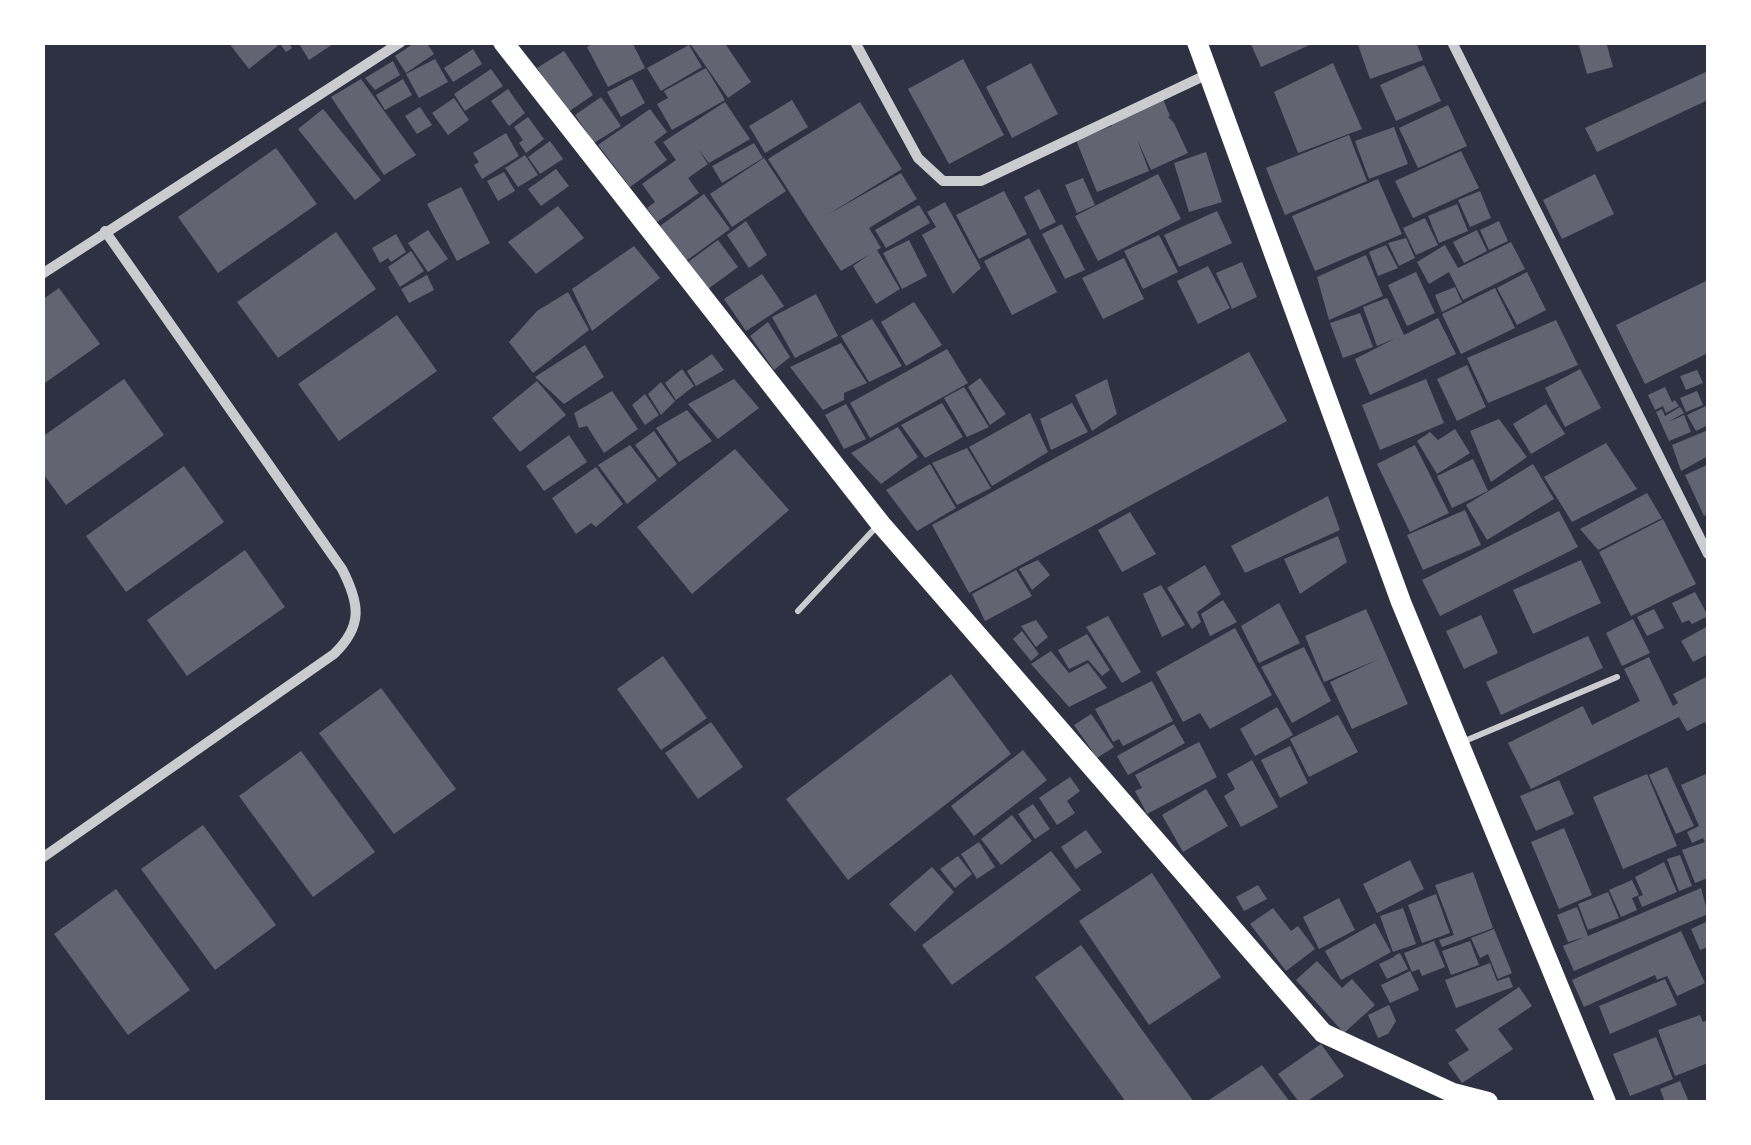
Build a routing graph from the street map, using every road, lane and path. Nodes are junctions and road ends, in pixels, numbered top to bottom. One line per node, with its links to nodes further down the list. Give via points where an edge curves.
1 (401, 42): 7 (street)
2 (503, 42): 9 (main road)
3 (855, 42): 6 (street, via 918,158 943,181 981,181)
4 (1198, 42): 6 (main road)
5 (1452, 42): 10 (street)
6 (1209, 73): 13 (main road)
7 (106, 231): 8 (street); 14 (street, via 342,569 357,617 350,638 334,654)
8 (42, 274)
9 (880, 523): 11 (lane); 15 (main road, via 1323,1034 1453,1093)
10 (1708, 554)
11 (798, 611)
12 (1618, 677): 13 (lane)
13 (1459, 744): 16 (main road)
14 (42, 858)
15 (1488, 1102)
16 (1606, 1102)

